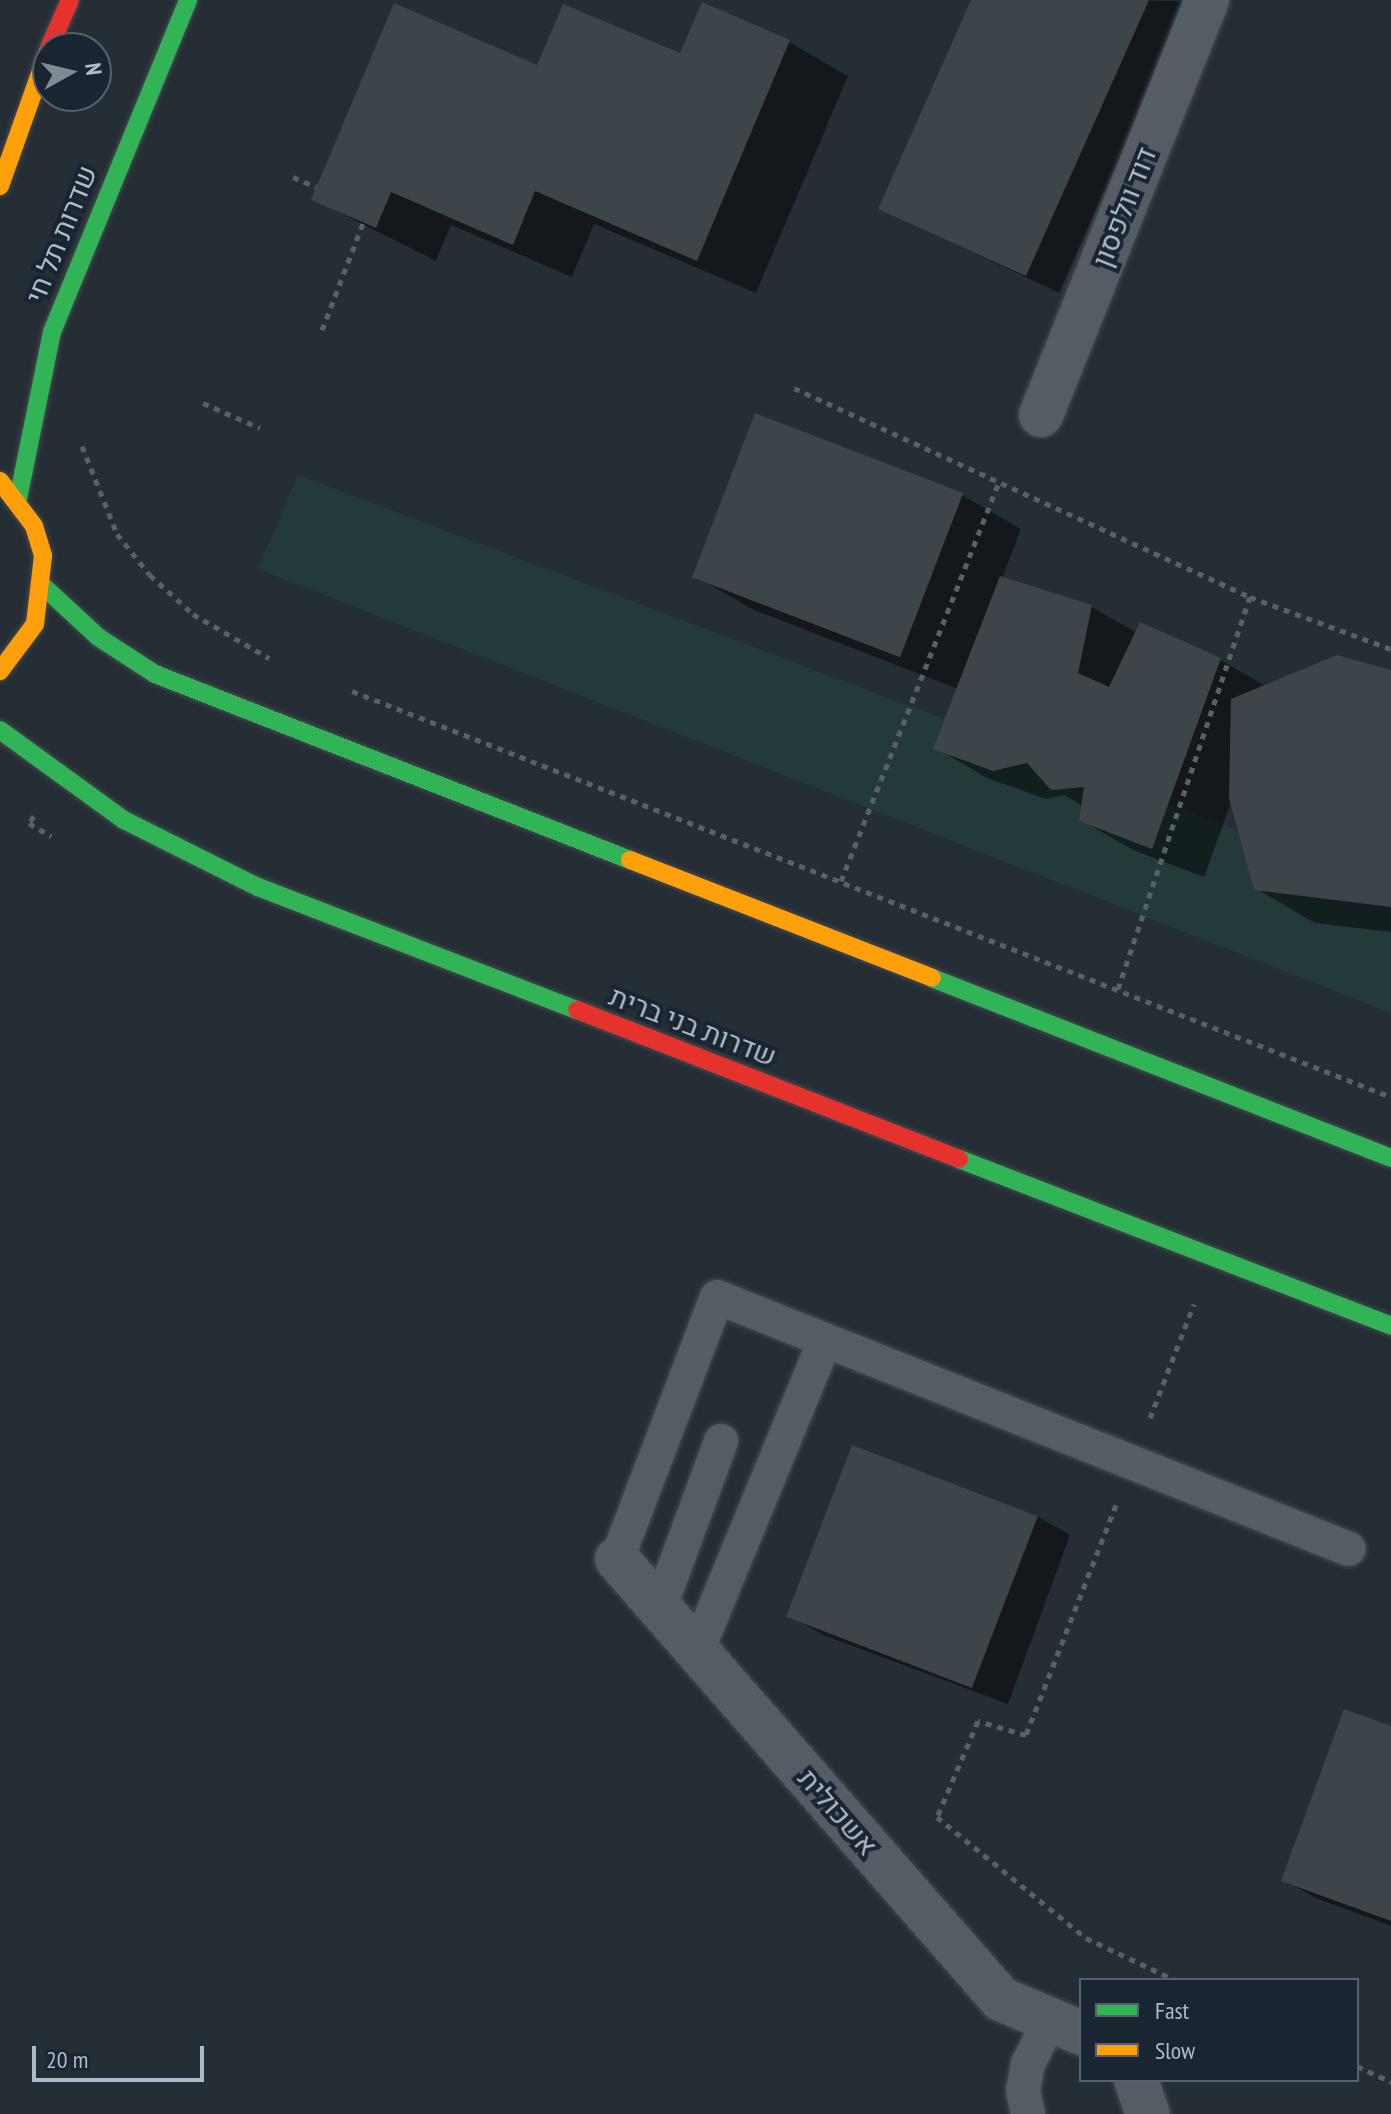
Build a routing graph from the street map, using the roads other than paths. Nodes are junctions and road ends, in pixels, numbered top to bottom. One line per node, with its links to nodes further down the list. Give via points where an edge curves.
1 (70, 0): 4 (main road)
2 (188, 0): 9 (main road, שדרות תל חי, via 52,332)
3 (1207, 0): 7 (street, דוד וולפסון)
4 (57, 32)
5 (32, 97): 6 (main road)
6 (0, 186)
7 (1041, 415)
8 (0, 481): 9 (main road)
9 (18, 499): 10 (main road, via 43,556)
10 (43, 586): 11 (main road, via 35,624); 13 (main road, via 98,637 155,674)
11 (0, 671)
12 (0, 730): 14 (main road, שדרות בני ברית, via 124,820 258,887)
13 (1391, 1158)
14 (1391, 1326)
15 (825, 1340): 17 (lane); 18 (lane, via 717,1297); 20 (lane)
16 (721, 1441): 19 (lane)
17 (1349, 1549)
18 (617, 1559): 19 (street, אשכולית)
19 (660, 1607): 20 (street, אשכולית)
20 (697, 1651): 21 (street, אשכולית, via 1001,1999)
21 (1066, 2026): 23 (lane, via 1028,2064 1023,2091)
22 (1137, 2082): 24 (street)
23 (1028, 2114)
24 (1148, 2114)

